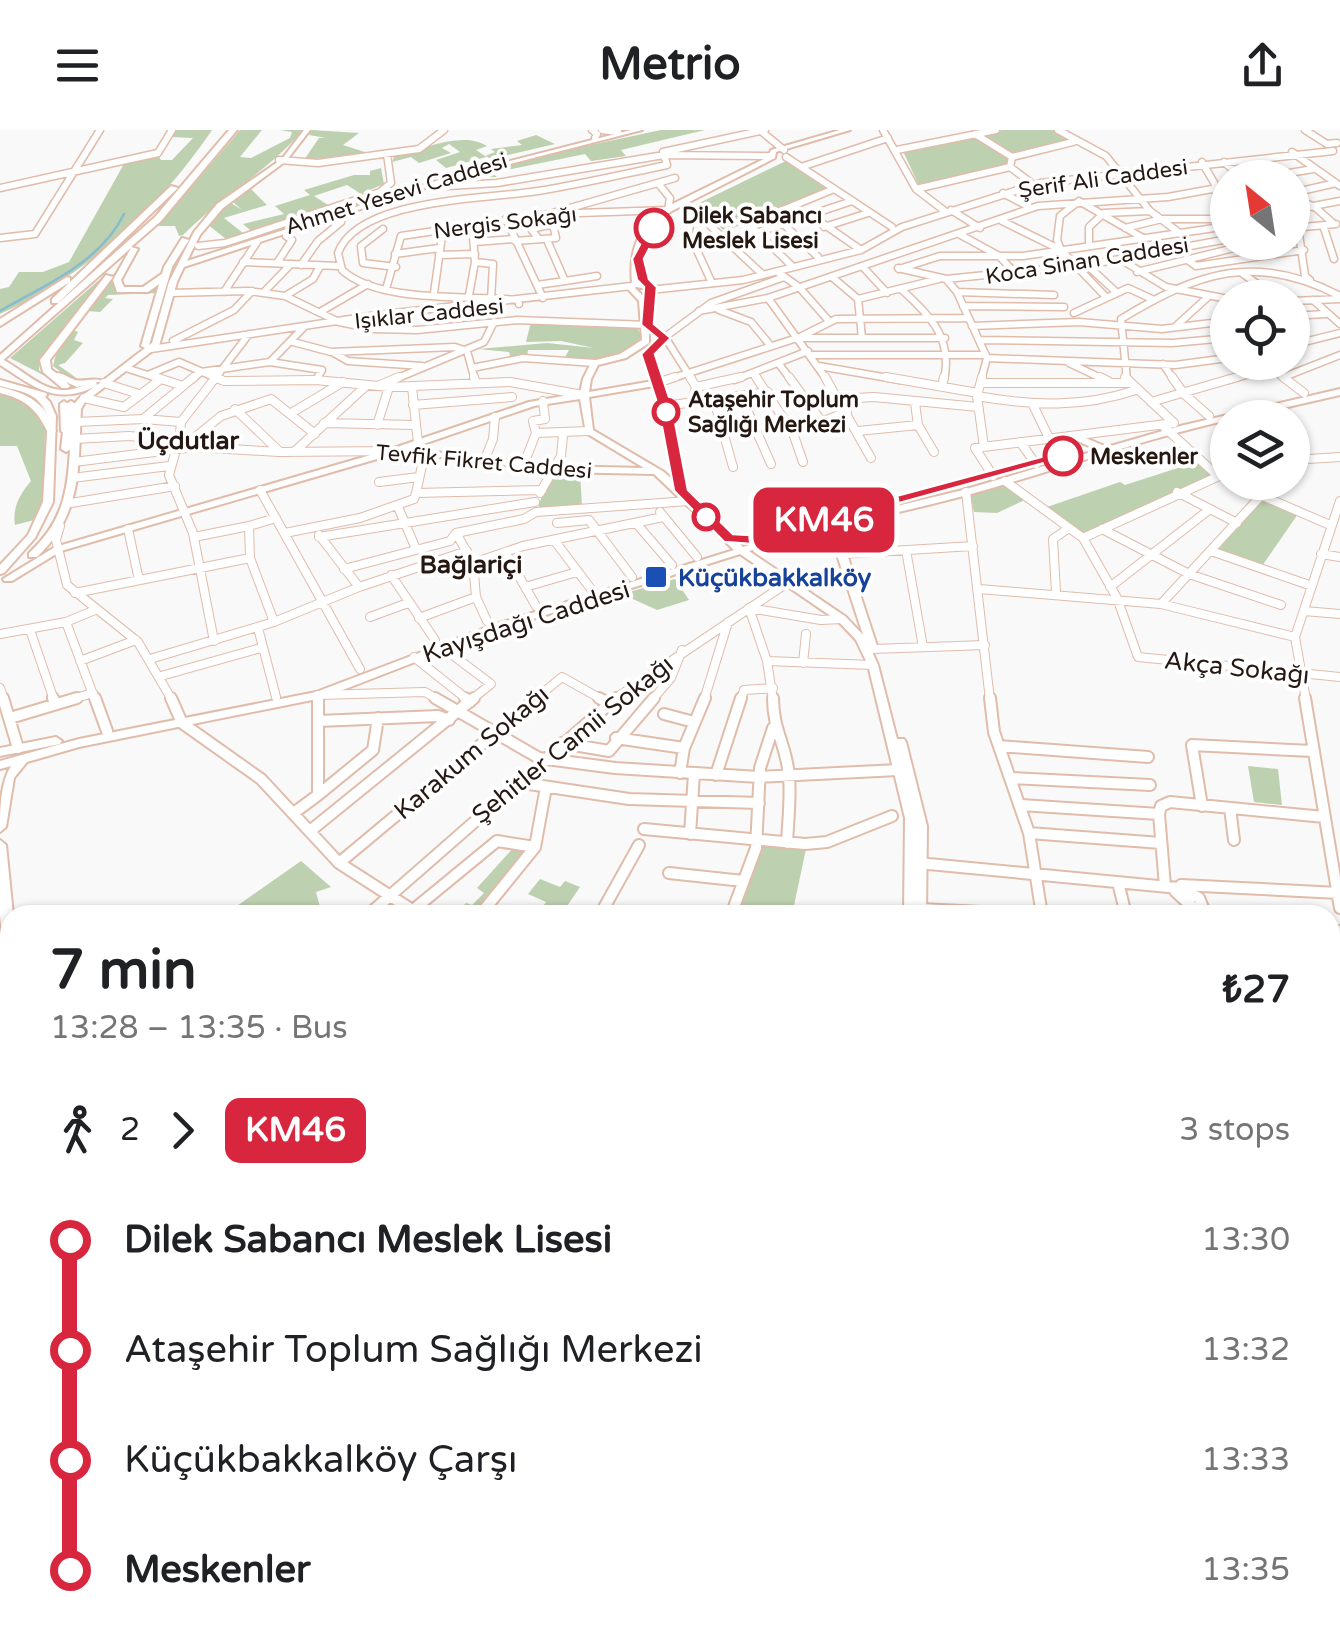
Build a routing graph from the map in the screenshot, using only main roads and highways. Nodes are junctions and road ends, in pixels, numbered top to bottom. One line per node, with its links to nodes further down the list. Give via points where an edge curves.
1 (222, 130): 13 (highway)
2 (232, 130): 14 (highway)
3 (305, 130): 16 (main road, via 281,160 217,205)
4 (639, 130): 10 (main road, Ahmet Yesevi Caddesi)
5 (847, 130): 9 (main road)
6 (858, 130): 9 (main road)
7 (622, 131): 8 (main road, Ahmet Yesevi Caddesi)
8 (593, 134): 11 (main road, Ahmet Yesevi Caddesi)
9 (779, 154): 20 (main road, via 659,220 640,254); 20 (main road, via 653,220 634,252)
10 (493, 166): 12 (main road, Ahmet Yesevi Caddesi); 12 (main road, via 470,177 478,181)
11 (437, 178): 12 (main road); 17 (main road, Ahmet Yesevi Caddesi)
12 (449, 182): 18 (main road, Ahmet Yesevi Caddesi)
13 (142, 220): 21 (highway); 30 (highway)
14 (158, 220): 15 (highway); 30 (highway)
15 (136, 246): 19 (highway, via 117,280 120,290 145,290); 24 (highway)
16 (190, 246): 17 (main road, via 194,252); 19 (main road)
17 (220, 249): 19 (main road, Ahmet Yesevi Caddesi)
18 (204, 260): 19 (main road); 19 (main road)
19 (173, 273): 32 (main road, via 146,345); 32 (main road, via 162,345)
20 (641, 288): 25 (main road)
21 (51, 292): 22 (highway); 23 (highway)
22 (0, 316)
23 (0, 324)
24 (72, 325): 32 (highway, via 49,366 72,383); 34 (highway, via 44,363)
25 (645, 325): 26 (main road); 27 (main road)
26 (646, 338): 27 (main road); 28 (main road)
27 (665, 338): 29 (main road)
28 (634, 351): 29 (main road); 37 (main road, via 595,363)
29 (648, 354): 31 (main road)
30 (1, 357): 32 (main road, via 54,394); 34 (main road)
31 (657, 383): 37 (main road); 45 (main road)
32 (98, 384): 36 (main road, via 62,398); 38 (main road)
33 (0, 386): 36 (main road); 40 (highway, via 36,404)
34 (61, 388)
35 (1338, 392): 39 (main road, Kayışdağı Caddesi); 39 (main road, Kayışdağı Caddesi)
36 (35, 394): 40 (main road, via 50,408)
37 (583, 395): 43 (main road, via 512,410); 46 (main road, via 589,431)
38 (71, 406): 40 (main road, via 70,400 58,404); 44 (highway); 50 (main road, via 71,502)
39 (1169, 427): 42 (main road, Kayışdağı Caddesi)
40 (51, 430): 52 (main road, via 48,502)
41 (1071, 436): 42 (main road)
42 (1099, 442): 49 (main road, Kayışdağı Caddesi); 49 (main road, Kayışdağı Caddesi, via 1005,481)
43 (421, 448): 46 (main road, Tevfik Fikret Caddesi, via 556,468); 51 (main road, Tevfik Fikret Caddesi)
44 (66, 449): 50 (main road)
45 (674, 458): 46 (main road); 47 (main road)
46 (655, 470): 47 (main road); 48 (main road)
47 (676, 471): 48 (main road)
48 (681, 491): 53 (main road)
49 (831, 524): 53 (main road, Kayışdağı Caddesi); 57 (main road)
50 (60, 526): 51 (main road, via 62,537); 54 (main road)
51 (92, 539): 54 (main road)
52 (29, 540): 54 (main road, via 26,547); 55 (main road)
53 (743, 546): 58 (main road); 59 (main road, Kayışdağı Caddesi); 59 (main road, Kayışdağı Caddesi, via 488,621)
54 (49, 551): 55 (main road)
55 (4, 575): 56 (main road)
56 (0, 595)
57 (860, 612): 58 (main road); 58 (main road)
58 (852, 623): 65 (main road, via 872,665); 65 (main road, via 873,649 917,808)
59 (438, 644): 60 (main road, Kayışdağı Caddesi, via 309,690); 60 (main road, Kayışdağı Caddesi, via 318,695)
60 (180, 720): 61 (main road, Kayışdağı Caddesi); 61 (main road, Kayışdağı Caddesi)
61 (10, 752): 62 (main road, Kayışdağı Caddesi); 63 (main road)
62 (0, 765)
63 (0, 827)
64 (0, 844): 66 (main road)
65 (917, 862): 67 (main road)
66 (6, 905)
67 (917, 905)

